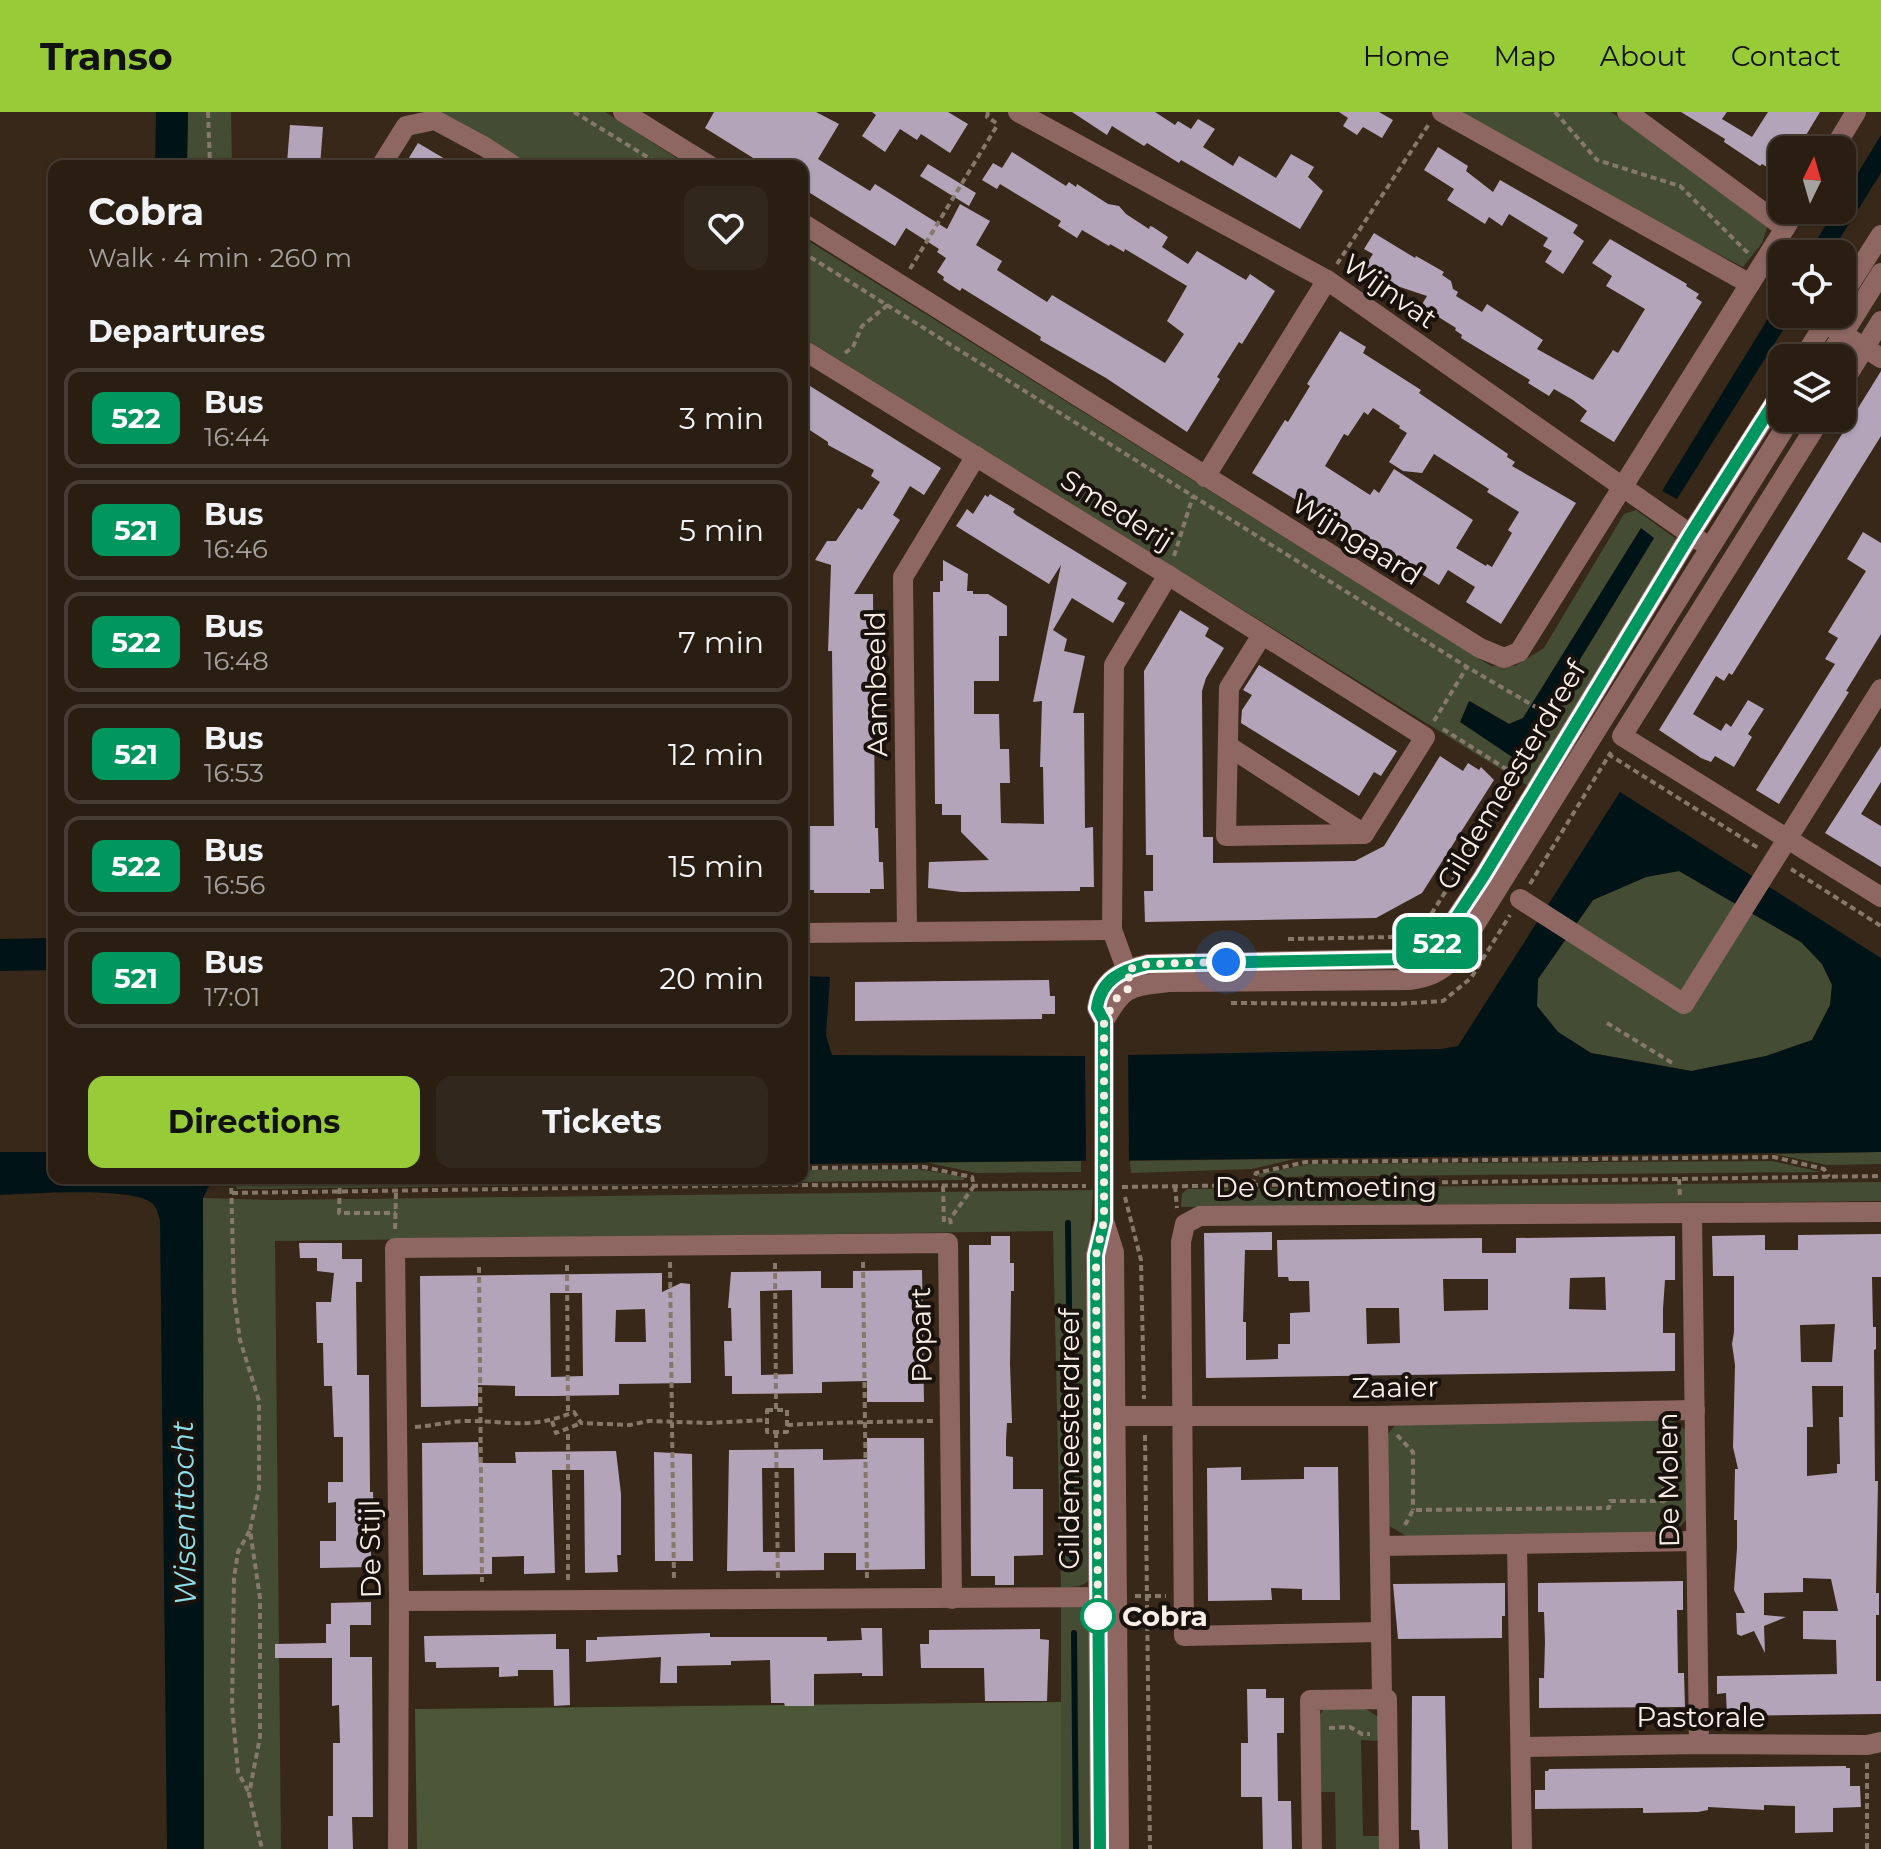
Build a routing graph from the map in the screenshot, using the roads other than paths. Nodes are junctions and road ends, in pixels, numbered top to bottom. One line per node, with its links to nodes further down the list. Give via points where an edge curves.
1 (623, 112): 9 (street)
2 (1018, 112): 16 (street, Wijnvat)
3 (1439, 112): 17 (street)
4 (1627, 112): 10 (street)
5 (1856, 112): 6 (street)
6 (1841, 136)
7 (385, 160): 8 (street, via 406,126 435,120)
8 (505, 160)
9 (700, 160)
10 (1768, 205)
11 (1787, 224): 17 (street, Wijngaard)
12 (808, 227): 29 (street, Wijngaard)
13 (1881, 235): 15 (street)
14 (1881, 273): 20 (street)
15 (1856, 274)
16 (1327, 280): 29 (street); 30 (street, Wijnvat)
17 (1750, 284): 30 (street, Wijngaard)
18 (1881, 321): 23 (street)
19 (1836, 328): 20 (street)
20 (1843, 335): 21 (street); 23 (street)
21 (1837, 344)
22 (808, 353): 28 (street, Smederij)
23 (1873, 353): 24 (street)
24 (1856, 370)
25 (1768, 413): 31 (street, Gildemeesterdreef)
26 (1782, 432): 32 (street, Gildemeesterdreef)
27 (1812, 432): 38 (street, via 1622,736)
28 (976, 456): 33 (street, Smederij); 42 (street, Aambeeld, via 903,577)
29 (1205, 477): 30 (street, Wijngaard, via 1504,658 1519,652)
30 (1622, 489): 31 (street, Wijnvat)
31 (1690, 535): 32 (street, Wijnvat); 44 (street, Gildemeesterdreef, via 1564,724 1483,877 1442,939 1425,954 1403,959 1148,964)
32 (1710, 548): 44 (street, Gildemeesterdreef, via 1453,960 1430,976 1410,980)
33 (1168, 575): 34 (street); 41 (street, Smederij, via 1114,665)
34 (1262, 635): 36 (street, via 1229,688); 37 (street, via 1429,730)
35 (1881, 689): 38 (street)
36 (1228, 746): 37 (street); 37 (street, via 1226,836)
37 (1364, 834)
38 (1787, 839): 39 (street); 40 (street, via 1684,1004)
39 (1881, 897)
40 (1526, 903)
41 (1112, 930): 42 (street); 44 (street, Smederij)
42 (907, 932): 43 (street)
43 (808, 933)
44 (1129, 978): 50 (street, Gildemeesterdreef, via 1104,986 1097,1008 1103,1025 1104,1221 1114,1252)
45 (1881, 1212): 46 (street, De Ontmoeting)
46 (1692, 1215): 48 (street, De Molen); 49 (street, De Ontmoeting, via 1200,1216 1185,1224 1181,1242)
47 (395, 1248): 56 (street, Popart, via 946,1243); 57 (street, De Stijl)
48 (1695, 1410): 51 (street, Zaaier); 52 (street, De Molen)
49 (1181, 1415): 50 (street, Zaaier); 51 (street, Zaaier); 58 (street, De Ontmoeting, via 1184,1636)
50 (1106, 1416): 55 (street, Gildemeesterdreef)
51 (1378, 1416): 54 (street)
52 (1692, 1541): 53 (street); 60 (street, De Molen)
53 (1517, 1544): 54 (street); 62 (street)
54 (1387, 1546): 58 (street)
55 (1107, 1597): 56 (street); 64 (street, Gildemeesterdreef); 65 (street, Gildemeesterdreef)
56 (952, 1599): 57 (street)
57 (399, 1601): 63 (street, De Stijl)
58 (1381, 1632): 59 (street)
59 (1382, 1699): 66 (street, via 1310,1700); 67 (street, via 1387,1699)
60 (1699, 1744): 61 (street, Pastorale); 62 (street, Pastorale)
61 (1874, 1744)
62 (1521, 1747): 68 (street)
63 (398, 1849)
64 (1100, 1849)
65 (1119, 1849)
66 (1312, 1849)
67 (1389, 1849)
68 (1522, 1849)

